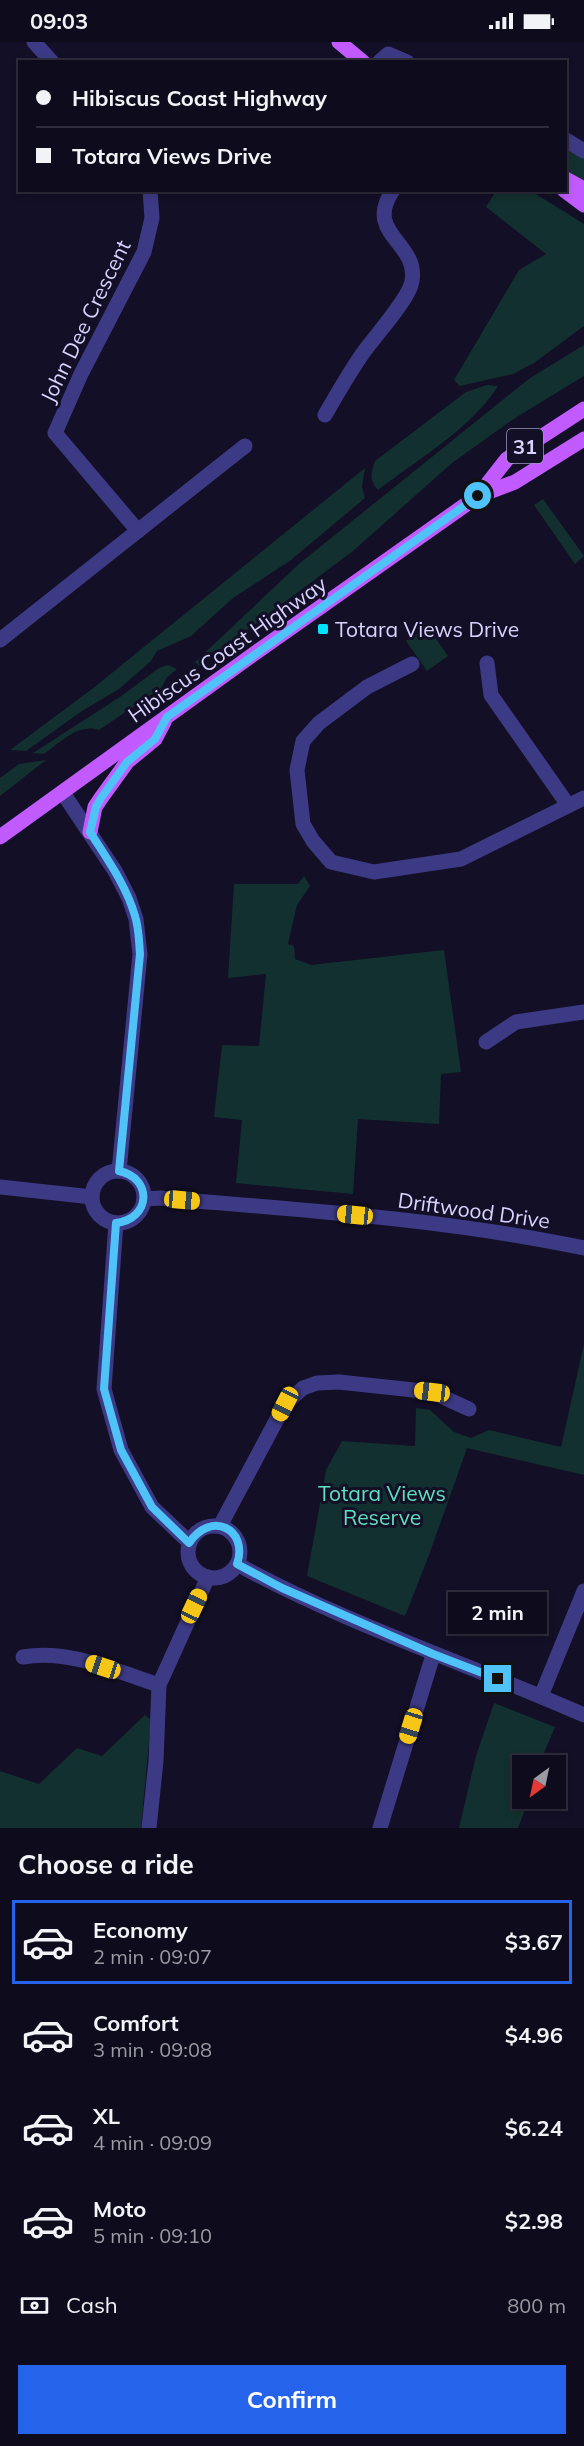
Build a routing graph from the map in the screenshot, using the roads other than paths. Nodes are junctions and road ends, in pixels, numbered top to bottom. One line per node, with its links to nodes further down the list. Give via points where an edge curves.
1 (34, 42): 3 (street)
2 (339, 42): 4 (main road)
3 (50, 60)
4 (361, 60)
5 (381, 60): 6 (street, via 388,54)
6 (402, 60)
7 (567, 142): 8 (street)
8 (584, 151)
9 (567, 180): 10 (main road)
10 (584, 189)
11 (150, 192): 20 (street, John Dee Crescent, via 153,218 144,252 55,433)
12 (392, 192): 16 (street, via 383,208 383,218 411,262 411,288 361,356)
13 (567, 192): 14 (main road)
14 (584, 205)
15 (584, 409): 19 (main road, Hibiscus Coast Highway / 31, via 507,459)
16 (325, 415)
17 (584, 439): 19 (main road, Hibiscus Coast Highway / 31, via 515,482)
18 (245, 446): 20 (street)
19 (478, 496): 24 (main road, Hibiscus Coast Highway / 31)
20 (138, 531): 21 (street)
21 (0, 640)
22 (488, 663): 27 (street, via 491,695)
23 (412, 664): 27 (street, via 367,687 319,723 303,741 297,770 303,824 332,862 374,872 461,859)
24 (167, 717): 25 (main road, Hibiscus Coast Highway / 31); 28 (main road, via 155,739 127,762 101,798)
25 (63, 794): 28 (street); 29 (main road, Hibiscus Coast Highway / 31)
26 (584, 798): 27 (street)
27 (568, 805)
28 (90, 832): 32 (street, via 129,898 140,954)
29 (0, 837)
30 (584, 1012): 31 (street, via 516,1022)
31 (486, 1042)
32 (119, 1171): 34 (street, via 103,1175); 35 (street, via 137,1180)
33 (0, 1186): 34 (street)
34 (92, 1197): 36 (street, via 96,1212)
35 (144, 1199): 36 (street, via 137,1214); 37 (street, Driftwood Drive, via 357,1215 510,1233)
36 (116, 1223): 40 (street, via 104,1389 121,1450 152,1507)
37 (584, 1248)
38 (469, 1409): 39 (street, via 432,1392 339,1382 303,1388 285,1404)
39 (220, 1526): 40 (street, via 204,1528); 41 (street, via 236,1538 240,1555)
40 (189, 1543): 42 (street, via 192,1565)
41 (237, 1564): 42 (street, via 226,1575); 44 (street, via 282,1588)
42 (208, 1577): 46 (street)
43 (584, 1591): 47 (street)
44 (433, 1654): 47 (street); 50 (street)
45 (23, 1657): 46 (street, via 65,1656)
46 (159, 1685): 49 (street)
47 (541, 1696): 48 (street)
48 (584, 1715)
49 (149, 1828)
50 (380, 1828)

